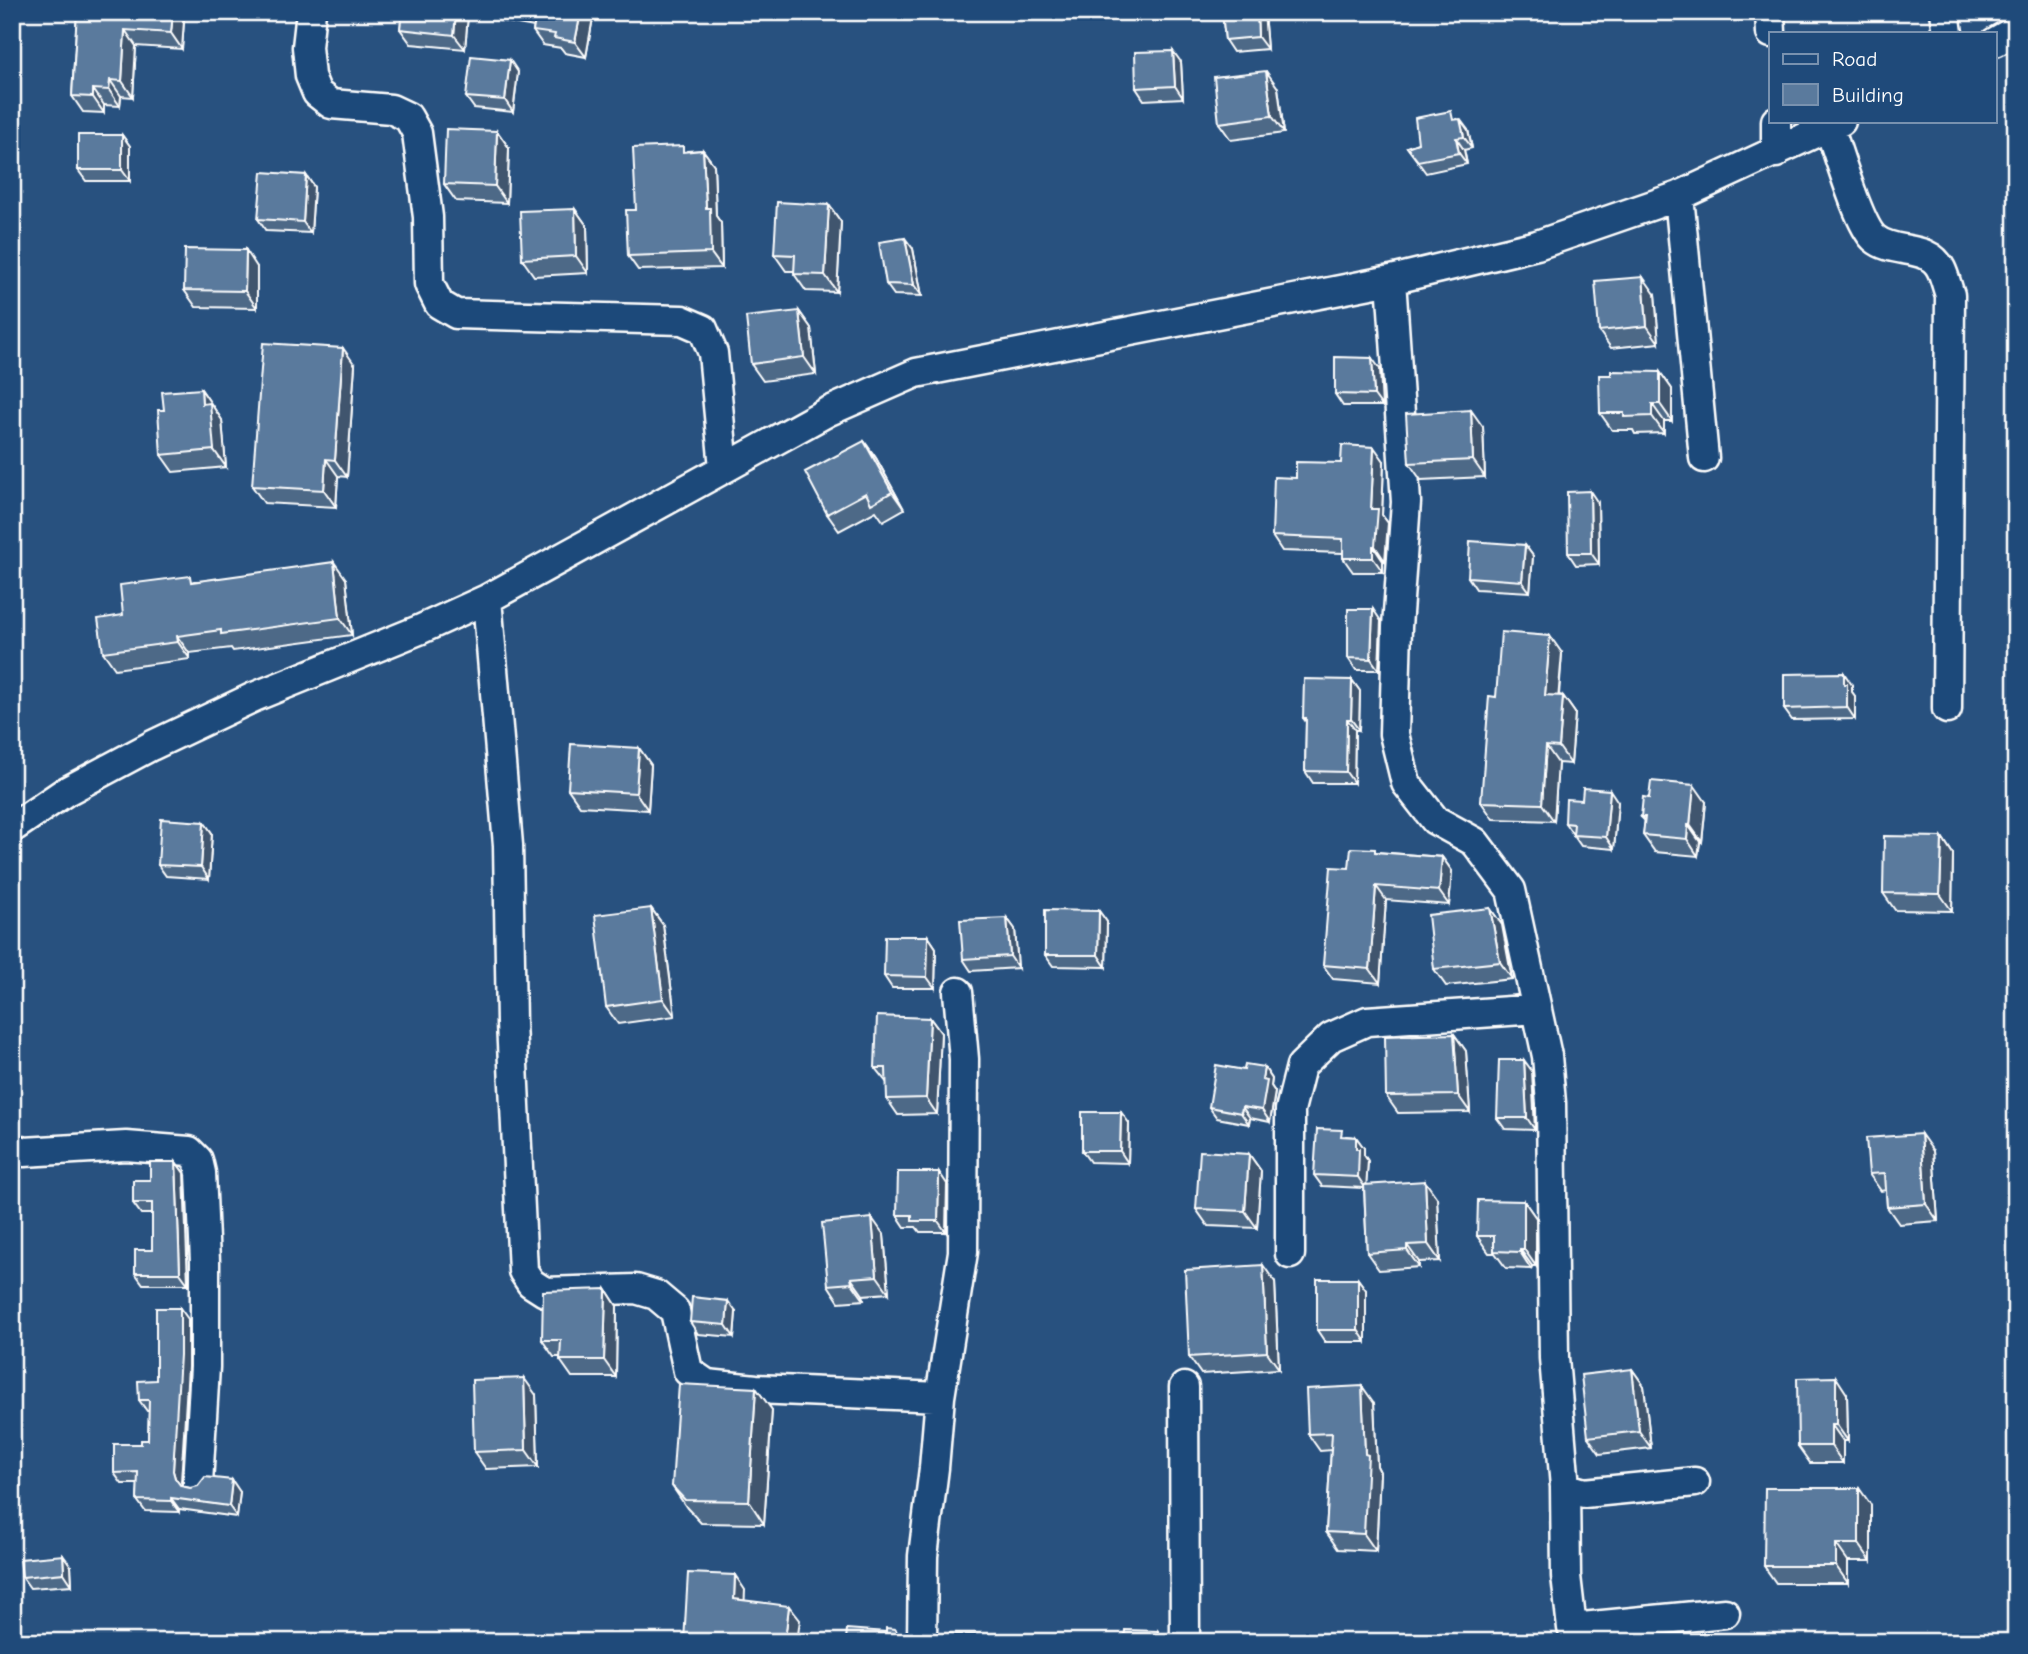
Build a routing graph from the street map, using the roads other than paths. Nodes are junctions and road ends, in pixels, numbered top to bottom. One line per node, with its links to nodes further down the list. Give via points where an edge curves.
1 (311, 12): 14 (street, via 307,47 317,93 331,104 391,109 408,117 417,133 428,217 429,284 439,304 456,314 682,320 703,329 713,353)
2 (1770, 12): 5 (street)
3 (1945, 12): 6 (street)
4 (2016, 30): 7 (street)
5 (1771, 32)
6 (1948, 32)
7 (1996, 41)
8 (1776, 122): 10 (street)
9 (1835, 124): 10 (street); 16 (street, via 1860,218 1886,246 1922,252 1941,267 1950,295)
10 (1776, 152): 11 (street)
11 (1679, 196): 12 (street, via 1537,245); 13 (street)
12 (1391, 280): 14 (street, via 916,373 827,412); 19 (street, via 1406,502 1394,734 1406,783 1435,820 1475,842 1511,890)
13 (1704, 458)
14 (724, 468): 15 (street)
15 (487, 599): 17 (street, via 254,697 151,746 65,792); 23 (street, via 508,845 523,1271 545,1292 636,1289 656,1295 675,1311 688,1371 707,1384)
16 (1947, 709)
17 (12, 828)
18 (958, 992): 23 (street, via 964,1059 962,1252)
19 (1537, 1009): 21 (street, via 1367,1021 1331,1037 1301,1066 1290,1110); 26 (street, via 1551,1103 1554,1358)
20 (12, 1147): 25 (street, via 24,1152 126,1146 189,1151 198,1160 205,1275)
21 (1290, 1254)
22 (1184, 1387): 30 (street)
23 (940, 1397): 29 (street, via 923,1556)
24 (1695, 1482): 26 (street, via 1584,1493)
25 (198, 1483)
26 (1565, 1487): 28 (street)
27 (1725, 1613): 28 (street)
28 (1572, 1635)
29 (922, 1642)
30 (1185, 1642)

